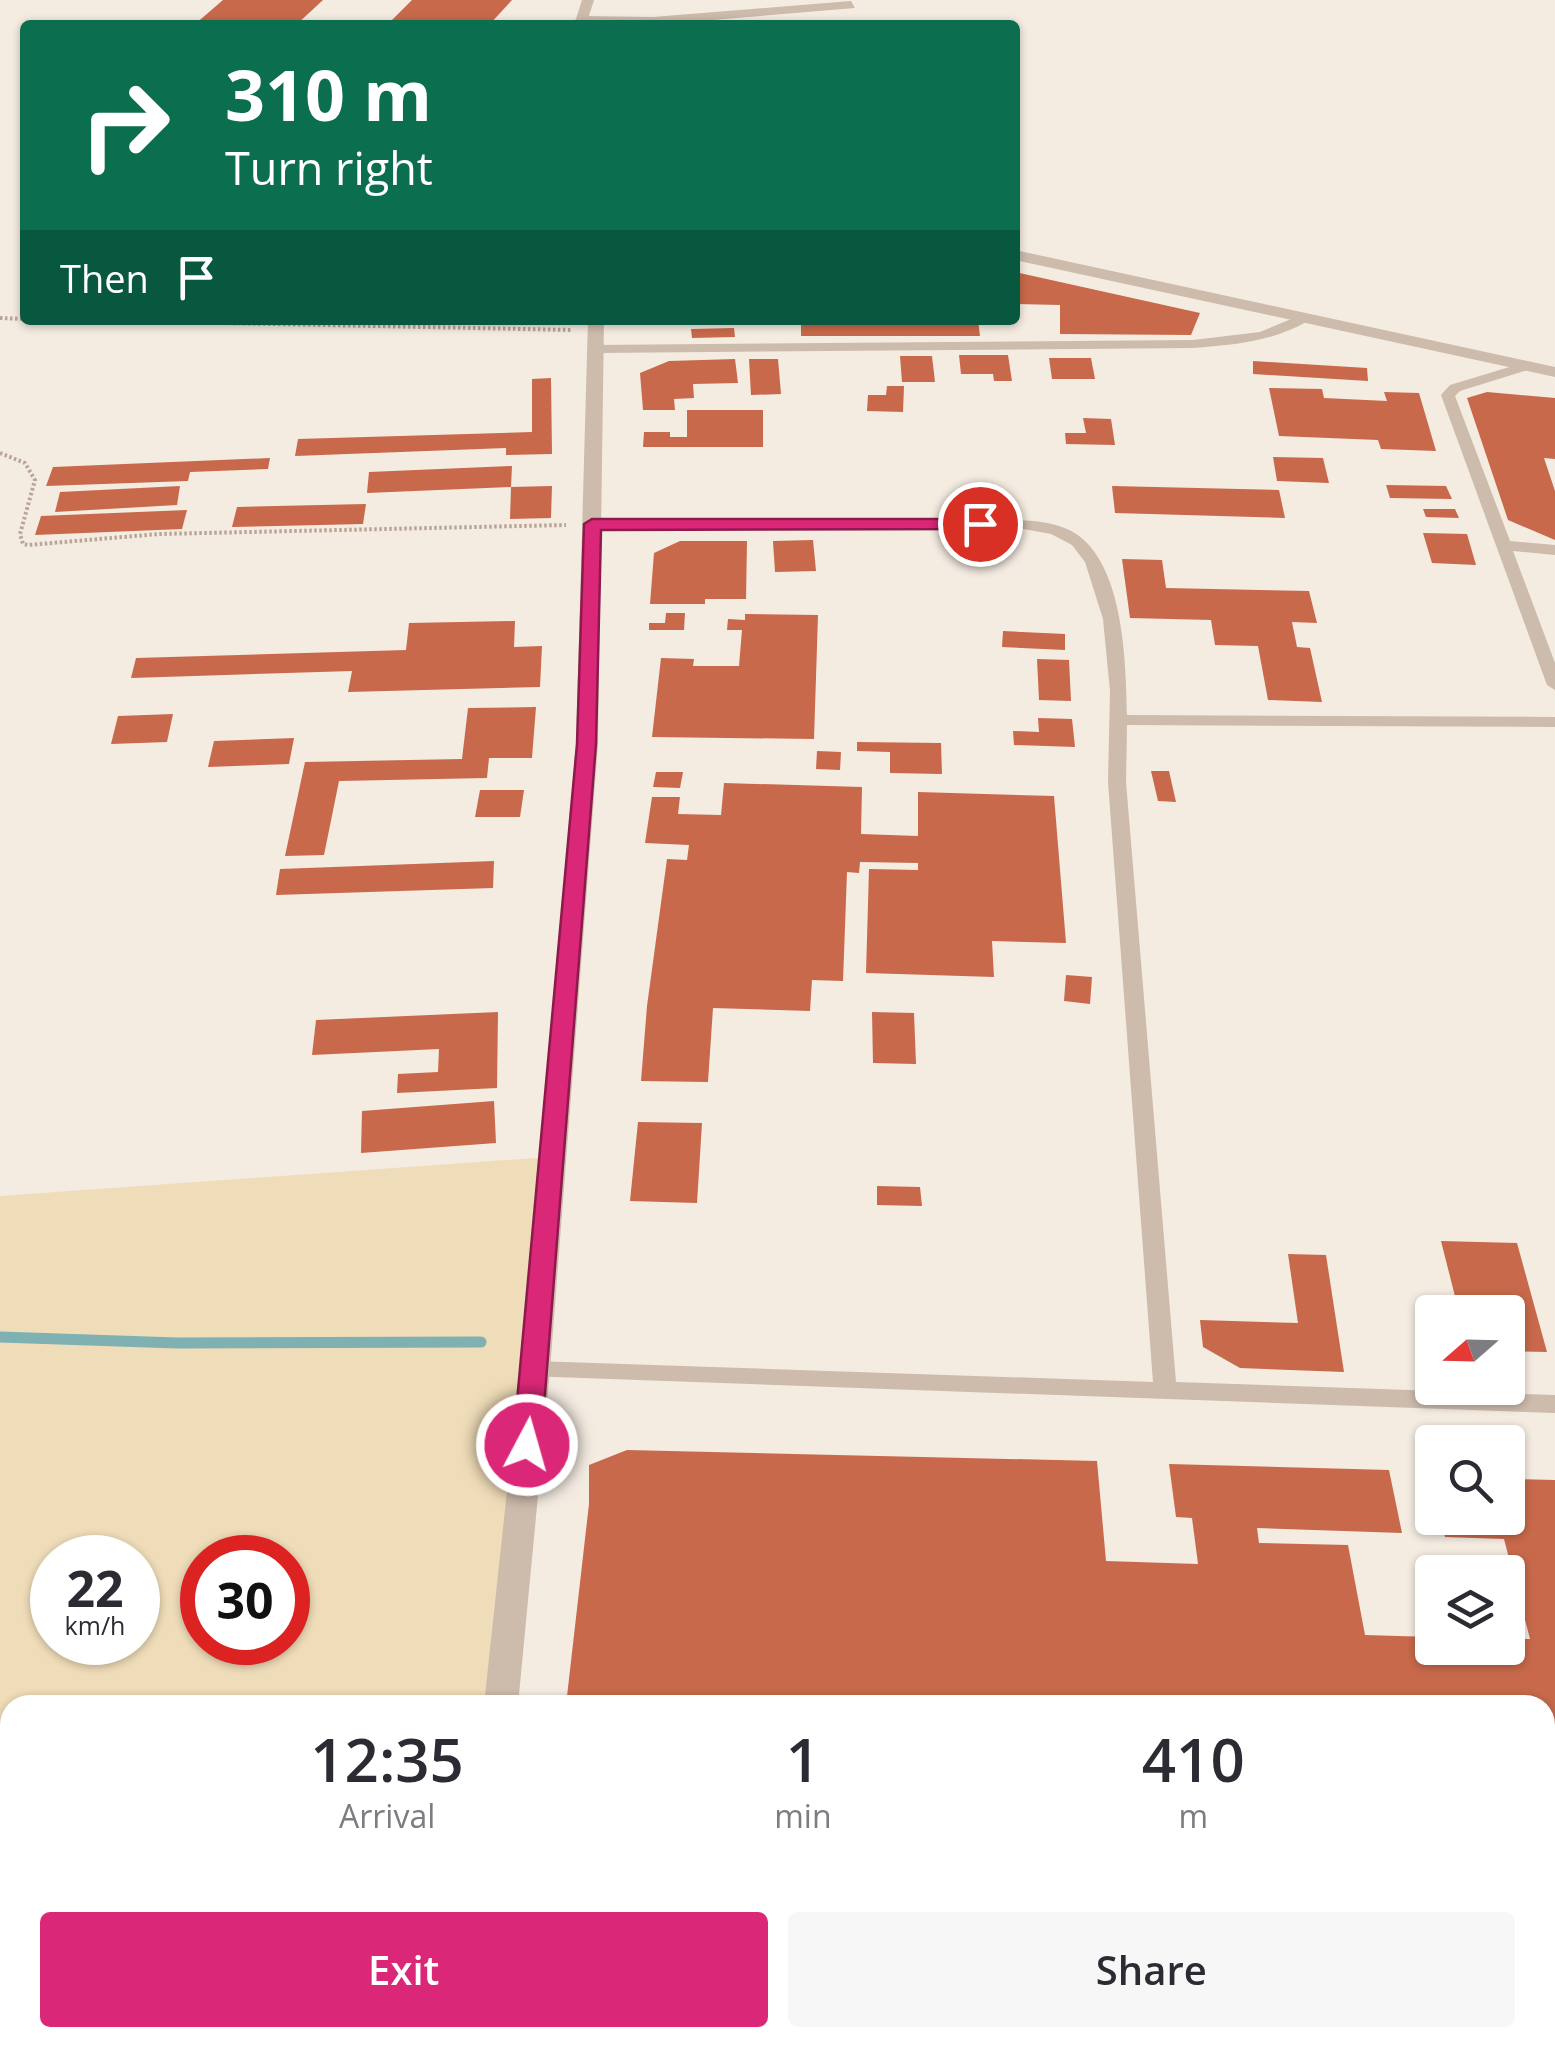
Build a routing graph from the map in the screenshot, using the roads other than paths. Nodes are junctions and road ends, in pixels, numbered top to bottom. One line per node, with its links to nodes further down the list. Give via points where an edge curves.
1 (852, 5): 2 (street)
2 (653, 20)
3 (1020, 256): 4 (street)
4 (1301, 320): 5 (lane, via 1257,337 1193,344); 6 (street)
5 (596, 333): 8 (street)
6 (1526, 366): 7 (street); 9 (lane, via 1448,395)
7 (1555, 372)
8 (592, 524): 12 (lane, via 1018,524 1057,530 1078,542 1100,574); 14 (street, via 586,744)
9 (1501, 545): 10 (lane); 11 (lane)
10 (1555, 550)
11 (1555, 686)
12 (1122, 720): 13 (lane); 15 (lane, via 1118,782)
13 (1555, 722)
14 (534, 1370): 15 (lane); 17 (street)
15 (1165, 1390): 16 (lane)
16 (1555, 1404)
17 (502, 1695)

